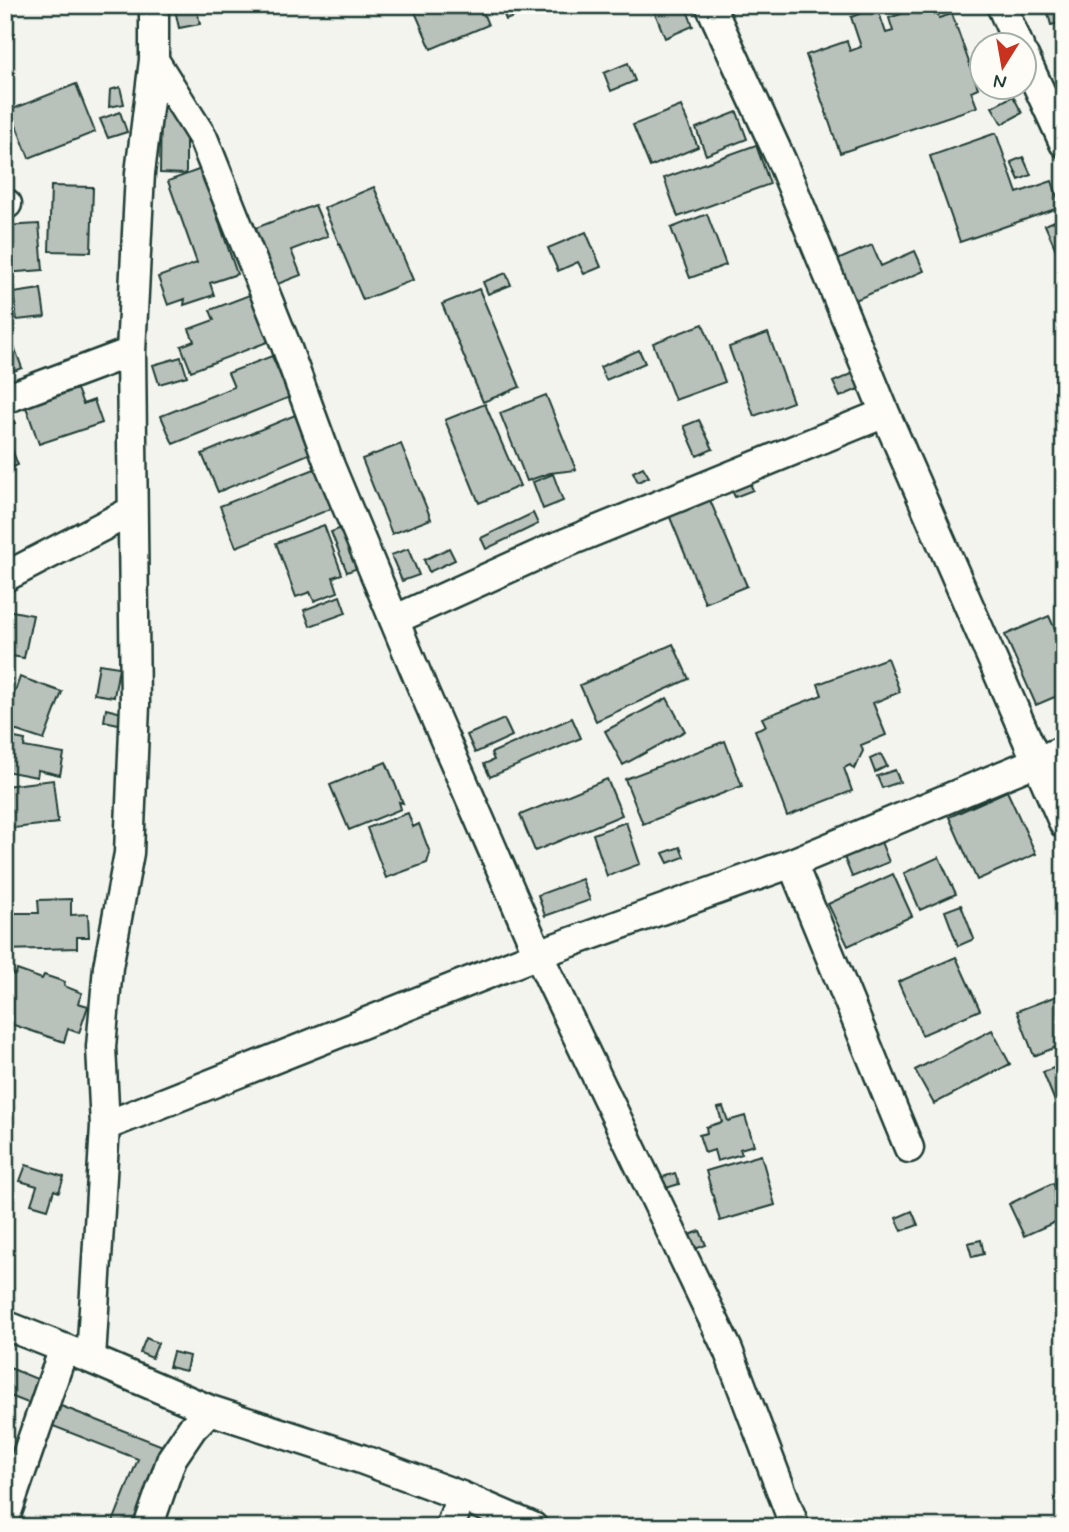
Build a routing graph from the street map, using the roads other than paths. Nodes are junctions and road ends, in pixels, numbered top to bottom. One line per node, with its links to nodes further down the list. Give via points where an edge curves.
1 (154, 5): 5 (street)
2 (710, 5): 10 (street, via 782,162)
3 (1001, 5): 4 (street)
4 (1012, 32)
5 (154, 60): 8 (street, via 140,173); 13 (street, via 203,138)
6 (1038, 86): 7 (street)
7 (1064, 143)
8 (131, 352): 9 (street); 11 (street)
9 (5, 399)
10 (885, 413): 13 (street, via 564,544); 15 (street)
11 (132, 511): 12 (street); 19 (street, via 135,705 129,853 108,967 101,1047)
12 (5, 577)
13 (394, 620): 18 (street)
14 (1064, 750): 15 (street)
15 (1036, 762): 16 (street); 17 (street)
16 (1064, 824)
17 (792, 863): 18 (street); 20 (street)
18 (538, 954): 19 (street); 30 (street, via 728,1350)
19 (105, 1126): 23 (street)
20 (909, 1148)
21 (5, 1325): 22 (street)
22 (64, 1348): 23 (street); 26 (street)
23 (91, 1359): 24 (street)
24 (210, 1410): 25 (street); 27 (street, via 172,1458)
25 (461, 1496): 28 (street); 29 (street)
26 (5, 1518)
27 (148, 1527)
28 (450, 1527)
29 (533, 1527)
30 (795, 1527)

